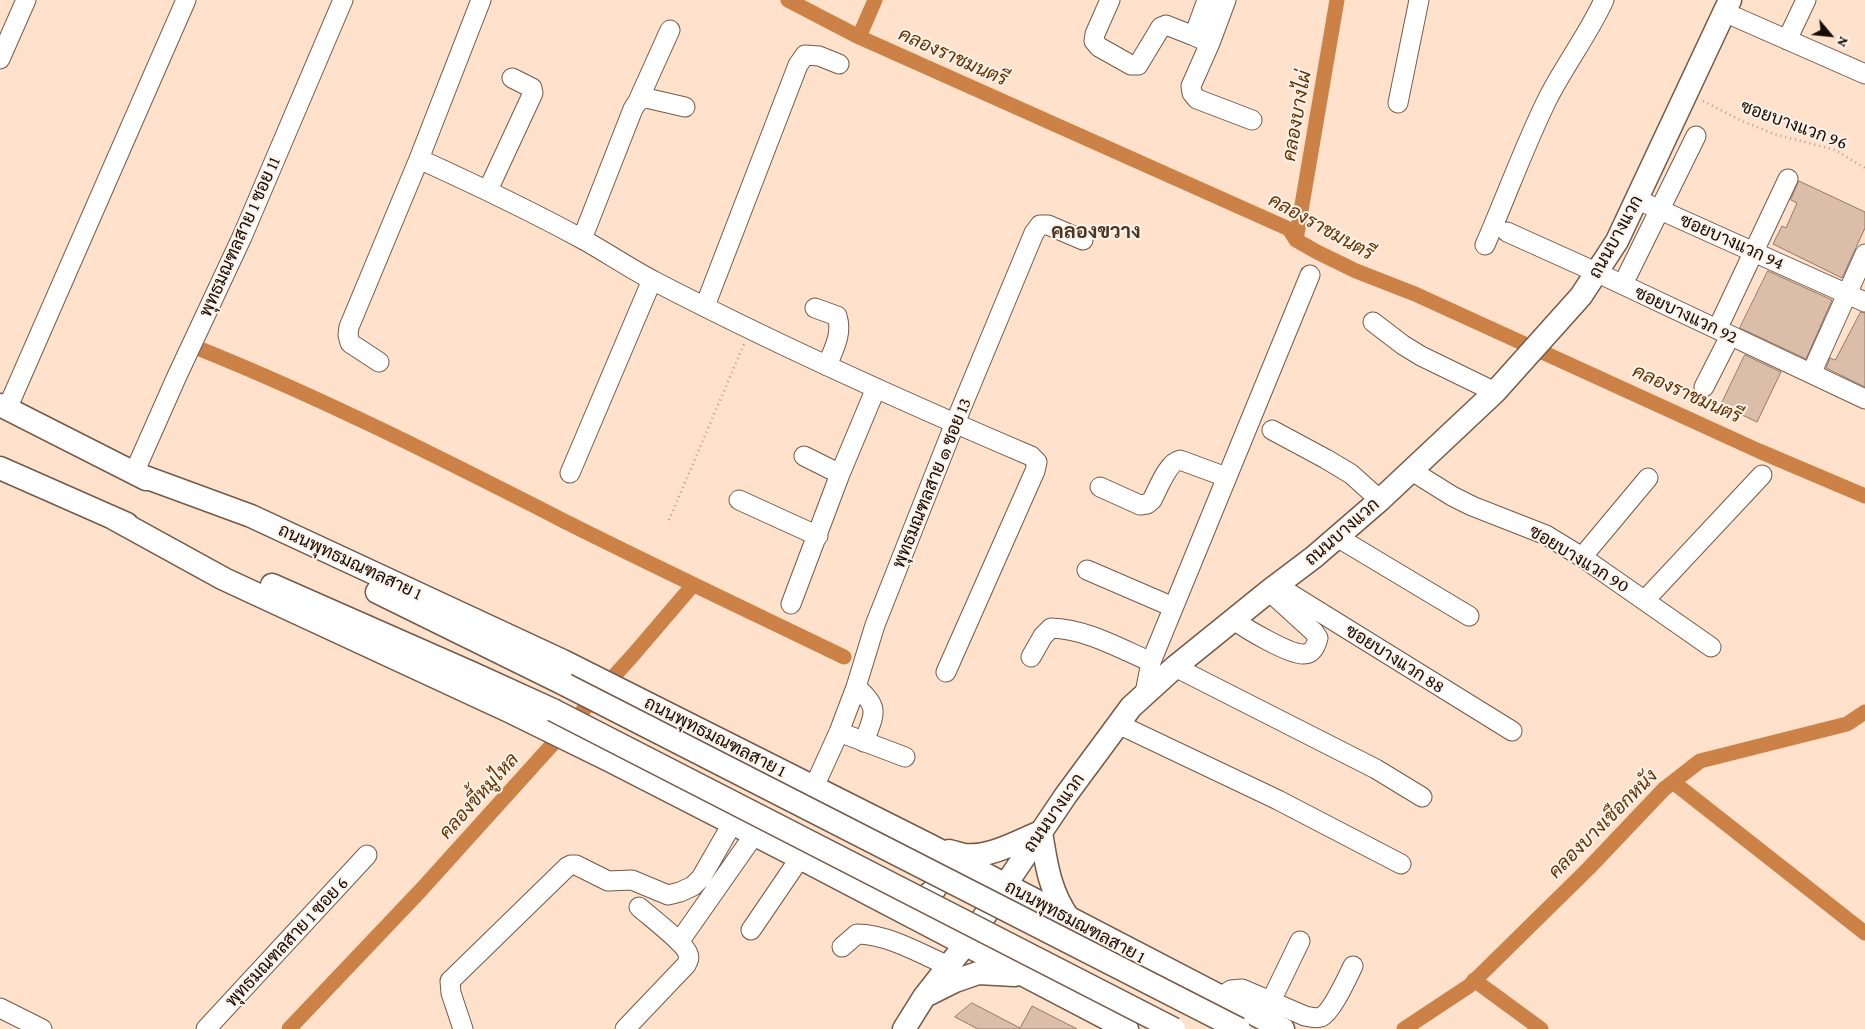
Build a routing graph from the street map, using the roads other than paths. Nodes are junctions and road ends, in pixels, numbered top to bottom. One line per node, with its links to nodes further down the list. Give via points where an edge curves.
1 (186, 0): 52 (street)
2 (343, 0): 58 (street, พุทธมณฑลสาย 1 ซอย 11, via 242,237)
3 (481, 0): 24 (street)
4 (1110, 0): 13 (street, via 1094,41 1131,65 1138,64 1162,26)
5 (1207, 0): 13 (street)
6 (1226, 0): 13 (street)
7 (1419, 0): 20 (street)
8 (1604, 0): 32 (street, via 1547,101)
9 (1806, 0): 14 (street)
10 (23, 1): 15 (street)
11 (1727, 6): 14 (street); 27 (main road, ถนนบางแวก)
12 (670, 30): 19 (street)
13 (1202, 39): 22 (street, via 1192,93 1197,99)
14 (1788, 40): 17 (street)
15 (0, 58)
16 (839, 64): 41 (street, via 819,56 805,55 798,65)
17 (1865, 74)
18 (512, 78): 26 (street, via 532,88 533,93)
19 (638, 100): 21 (street, via 646,98); 30 (street)
20 (1398, 103)
21 (685, 107)
22 (1252, 120)
23 (1696, 136): 28 (street)
24 (419, 159): 26 (street); 45 (street, via 348,327 350,343)
25 (1788, 179): 33 (street)
26 (488, 190): 30 (street)
27 (1638, 200): 28 (street, ซอยบางแวก 94); 35 (main road, ถนนบางแวก)
28 (1661, 210): 33 (street, ซอยบางแวก 94); 36 (street)
29 (1507, 232): 35 (street, ซอยบางแวก 92)
30 (582, 239): 38 (street)
31 (1083, 240): 53 (street, พุทธมณฑลสาย ๑ ซอย 13, via 1048,225 1040,225 1034,233)
32 (1485, 245)
33 (1753, 252): 39 (street, ซอยบางแวก 94); 44 (street)
34 (1865, 254): 39 (street)
35 (1598, 273): 44 (street, ซอยบางแวก 92); 48 (main road, ถนนบางแวก, via 1567,314)
36 (1628, 274)
37 (1310, 275): 62 (street)
38 (652, 280): 41 (street); 59 (street)
39 (1847, 294): 40 (street, ซอยบางแวก 94); 46 (street)
40 (1865, 302)
41 (705, 306): 47 (street)
42 (815, 308): 47 (street, via 837,316 840,323 839,337)
43 (1373, 322): 48 (street, via 1421,356)
44 (1726, 327): 49 (street); 51 (street, ซอยบางแวก 92)
45 (379, 362)
46 (1815, 365)
47 (827, 366): 50 (street)
48 (1502, 385): 57 (main road, ถนนบางแวก)
49 (1704, 387)
50 (876, 388): 53 (street); 60 (street)
51 (1865, 399)
52 (4, 407): 58 (main road, ถนนพุทธมณฑลสาย 1)
53 (955, 424): 82 (street, via 1031,456 1037,462); 83 (street, พุทธมณฑลสาย ๑ ซอย 13, via 875,625)
54 (1272, 430): 66 (street, via 1351,474)
55 (804, 456): 60 (street)
56 (0, 468): 67 (main road)
57 (1412, 471): 66 (main road, ถนนบางแวก); 70 (street, ซอยบางแวก 90, via 1452,496 1546,535)
58 (134, 473): 90 (main road, ถนนพุทธมณฑลสาย 1, via 251,516 563,661); 124 (main road, ถนนพุทธมณฑลสาย 1, bridge, via 566,685)
59 (570, 473)
60 (840, 474): 68 (street)
61 (1762, 475): 73 (street)
62 (1226, 477): 64 (street, via 1175,461 1152,500 1140,505); 75 (street)
63 (1648, 478): 70 (street)
64 (1100, 487)
65 (739, 500): 68 (street)
66 (1380, 500): 69 (main road, ถนนบางแวก)
67 (113, 518): 93 (main road, via 224,579 511,712); 123 (main road, bridge, via 553,710)
68 (818, 536): 74 (street)
69 (1337, 537): 72 (main road, ถนนบางแวก); 76 (street)
70 (1582, 557): 73 (street, ซอยบางแวก 90)
71 (1087, 570): 75 (street)
72 (1275, 587): 77 (main road, ถนนบางแวก); 77 (street, via 1318,638 1316,647 1309,653 1303,655 1286,649); 86 (street, ซอยบางแวก 88, via 1290,593)
73 (1645, 600): 78 (street, ซอยบางแวก 90)
74 (791, 604)
75 (1173, 607): 80 (street)
76 (1469, 616)
77 (1234, 620): 81 (main road, ถนนบางแวก)
78 (1711, 647)
79 (1031, 657): 80 (street, via 1042,636 1051,628 1063,628 1078,631)
80 (1151, 662): 84 (street)
81 (1175, 667): 84 (main road, ถนนบางแวก); 91 (street, via 1376,769)
82 (946, 672)
83 (856, 687): 87 (street, พุทธมณฑลสาย ๑ ซอย 13); 88 (street, via 874,706)
84 (1145, 693): 85 (main road, ถนนบางแวก)
85 (1118, 724): 94 (main road, ถนนบางแวก); 99 (street, via 1278,800)
86 (1512, 731)
87 (839, 732): 88 (street); 90 (street, พุทธมณฑลสาย ๑ ซอย 13)
88 (864, 742): 89 (street)
89 (905, 757)
90 (814, 787): 92 (main road, ถนนพุทธมณฑลสาย 1)
91 (1422, 797)
92 (885, 822): 96 (main road, ถนนพุทธมณฑลสาย 1); 100 (main road, via 933,860 941,871 936,887 911,902)
93 (732, 824): 95 (main road); 119 (street, via 701,878 680,892 668,895 632,880 608,882 576,865 567,867 450,981)
94 (1041, 832): 96 (main road, via 985,853 965,855); 101 (main road, ถนนบางแวก); 103 (main road, via 1050,883 1060,907)
95 (754, 835): 98 (main road); 106 (street)
96 (931, 846): 101 (main road, ถนนพุทธมณฑลสาย 1)
97 (367, 854): 118 (street, พุทธมณฑลสาย 1 ซอย 6)
98 (800, 858): 100 (main road); 104 (street)
99 (1401, 864)
100 (845, 881): 107 (main road)
101 (1005, 885): 103 (main road, ถนนพุทธมณฑลสาย 1); 107 (main road, ถนนบางแวก)
102 (639, 908): 106 (street)
103 (1070, 920): 109 (main road, ถนนพุทธมณฑลสาย 1)
104 (751, 930)
105 (1300, 941): 115 (street)
106 (679, 942): 120 (street, via 688,951 686,965)
107 (964, 944): 110 (main road, ถนนบางแวก); 112 (main road)
108 (842, 947): 110 (street, via 857,934 867,934 905,946)
109 (1142, 957): 114 (main road, ถนนพุทธมณฑลสาย 1); 122 (main road, via 1069,934 1046,941 1039,952 1054,979)
110 (948, 966): 113 (main road, ถนนบางแวก)
111 (1353, 966): 115 (street, via 1322,1017 1305,1016)
112 (1024, 976): 113 (main road, via 978,973); 122 (main road)
113 (924, 997): 121 (main road, ถนนบางแวก)
114 (1220, 998): 115 (street, via 1231,990 1242,989); 125 (main road, ถนนพุทธมณฑลสาย 1)
115 (1271, 1001)
116 (0, 1008): 117 (street)
117 (36, 1028)
118 (206, 1029)
119 (463, 1029)
120 (625, 1029)
121 (904, 1029)
122 (1128, 1029)
123 (1174, 1029)
124 (1239, 1029)
125 (1283, 1029)

